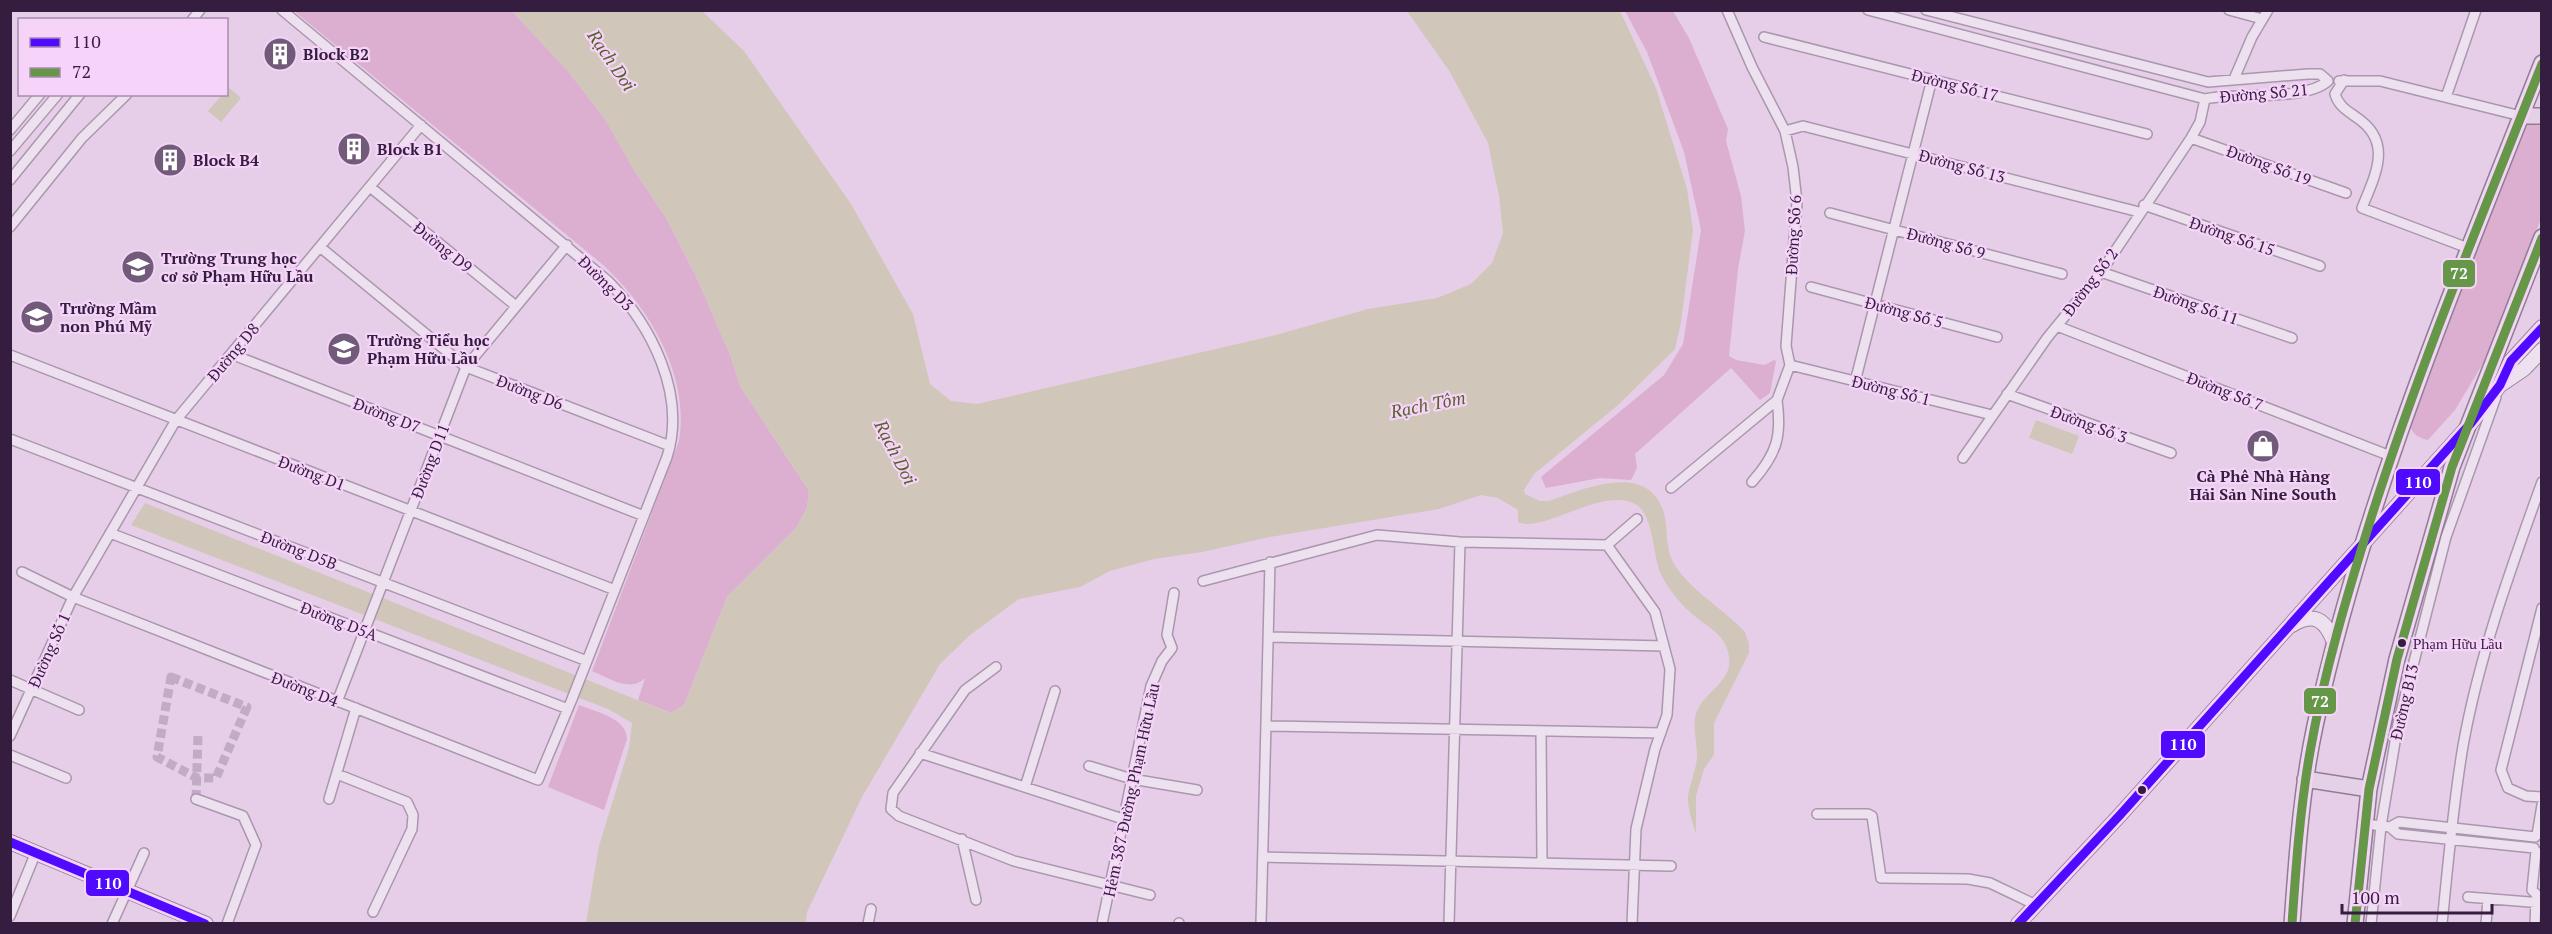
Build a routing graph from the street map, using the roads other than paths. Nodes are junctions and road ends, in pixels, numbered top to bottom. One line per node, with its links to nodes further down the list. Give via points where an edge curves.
1 (282, 10): 23 (street, Đường D3)
2 (1727, 10): 25 (street, Đường Số 6)
3 (1868, 10): 20 (street, Đường Số 21)
4 (1926, 10): 7 (street, Đường Số 21)
5 (2229, 10): 8 (street)
6 (2476, 10): 19 (street)
7 (1950, 13): 11 (street, Đường Số 21, via 2208,82)
8 (2265, 15): 11 (street)
9 (1764, 37): 12 (street, Đường Số 17)
10 (2541, 63): 21 (main road)
11 (2234, 79): 14 (street, Đường Số 21, via 2320,74)
12 (1932, 80): 26 (street, Đường Số 17); 29 (street)
13 (2344, 80): 14 (street); 19 (street, via 2380,81); 41 (street, via 2335,94 2337,102 2364,122 2380,154 2362,208)
14 (2328, 81): 20 (street, Đường Số 21, via 2320,88)
15 (38, 96): 24 (street)
16 (56, 96): 28 (street)
17 (78, 96): 30 (street)
18 (125, 96): 36 (street, via 82,138)
19 (2445, 98): 21 (street)
20 (2205, 99): 27 (street, Đường Số 2, via 2200,122)
21 (2521, 116): 22 (main road); 41 (main road)
22 (2541, 116)
23 (421, 125): 32 (street, Đường D8); 39 (street, Đường D3)
24 (10, 130)
25 (1785, 131): 29 (street, Đường Số 13, via 1803,126); 55 (street, Đường Số 6, via 1797,202 1786,346)
26 (2147, 134)
27 (2191, 138): 33 (street, Đường Số 19); 34 (street, Đường Số 2)
28 (10, 151): 30 (street)
29 (1913, 153): 34 (street, Đường Số 13); 37 (street)
30 (24, 163): 31 (street)
31 (10, 180)
32 (370, 187): 40 (street, Đường D8); 47 (street, Đường D9)
33 (2346, 193)
34 (2142, 209): 42 (street, Đường Số 15); 43 (street, Đường Số 2)
35 (1830, 213): 37 (street, Đường Số 9)
36 (10, 227)
37 (1894, 230): 44 (street, Đường Số 9); 46 (street)
38 (2541, 237): 63 (main road)
39 (567, 245): 47 (street, Đường D11); 66 (street, Đường D3, via 619,292 652,342 672,407)
40 (320, 247): 53 (street, Đường D8); 56 (street, Đường D6)
41 (2468, 248): 68 (main road)
42 (2320, 266)
43 (2101, 272): 48 (street, Đường Số 2); 51 (street, Đường Số 11)
44 (2062, 274)
45 (1811, 287): 46 (street, Đường Số 5)
46 (1875, 305): 50 (street, Đường Số 5); 57 (street)
47 (516, 306): 56 (street, Đường D11)
48 (2057, 326): 59 (street, Đường Số 2); 68 (street, Đường Số 7)
49 (2541, 327): 58 (main road, via 2511,361)
50 (1997, 337)
51 (2292, 338)
52 (2541, 350): 58 (main road, via 2524,369)
53 (231, 354): 62 (street, Đường D8); 64 (street, Đường D7)
54 (10, 355): 62 (street, Đường D1)
55 (1790, 365): 57 (street, Đường Số 1); 60 (street)
56 (466, 367): 64 (street, Đường D11); 66 (street, Đường D6)
57 (1855, 382): 61 (street, Đường Số 1)
58 (2500, 385): 63 (main road); 125 (street, Đường B13, via 2446,537 2398,724)
59 (2007, 394): 61 (street, Đường Số 2); 67 (street, Đường Số 3)
60 (1777, 400): 70 (street, via 1780,426 1776,446 1767,466); 73 (street)
61 (1992, 415): 69 (street, Đường Số 2)
62 (176, 420): 72 (street, Đường D8); 74 (street, Đường D1)
63 (2471, 423): 78 (main road); 117 (main road, via 2452,468 2397,659)
64 (439, 436): 74 (street, Đường D11); 75 (street, Đường D7)
65 (10, 439): 72 (street, Đường D5B)
66 (670, 446): 75 (street, Đường D3)
67 (2171, 453)
68 (2393, 456): 78 (main road)
69 (1963, 458)
70 (1752, 482)
71 (2541, 482): 126 (street, via 2482,669 2464,745)
72 (138, 488): 77 (street, Đường D8); 84 (street, Đường D5B)
73 (1671, 488)
74 (410, 511): 84 (street, Đường D11); 85 (street, Đường D1)
75 (644, 516): 85 (street, Đường D3)
76 (1637, 519): 80 (street)
77 (110, 533): 87 (street, Đường D8); 89 (street, Đường D5A)
78 (2365, 541): 90 (main road); 93 (main road)
79 (1460, 542): 80 (street); 81 (street, via 1377,535); 92 (street)
80 (1607, 545): 94 (street, via 1655,612)
81 (1270, 562): 83 (street); 91 (street)
82 (22, 572): 87 (street, Đường D4)
83 (1203, 581)
84 (381, 586): 89 (street, Đường D11); 95 (street, Đường D5B)
85 (615, 590): 95 (street, Đường D3)
86 (1174, 592): 114 (street, Hẻm 387 Đường Phạm Hữu Lầu, via 1167,634 1172,648 1151,686)
87 (72, 597): 98 (street, Đường Số 1); 100 (street, Đường D4)
88 (2541, 608): 119 (street, via 2501,770 2508,788)
89 (364, 630): 100 (street, Đường D11); 101 (street, Đường D5A)
90 (2283, 631): 93 (main road, via 2304,618 2314,618 2324,623); 147 (main road)
91 (1268, 637): 92 (street); 104 (street)
92 (1457, 641): 94 (street); 105 (street)
93 (2334, 642): 115 (main road)
94 (1665, 646): 107 (street, via 1670,678 1667,715)
95 (585, 666): 101 (street, Đường D3)
96 (996, 667): 109 (street, via 965,690)
97 (10, 680): 98 (street)
98 (31, 691): 103 (street); 108 (street, Đường Số 1)
99 (1055, 691): 116 (street)
100 (337, 702): 102 (street, Đường D4)
101 (570, 704): 102 (street, Đường D4, via 538,780)
102 (356, 708): 112 (street)
103 (79, 710)
104 (1266, 726): 105 (street); 134 (street)
105 (1455, 729): 106 (street); 135 (street)
106 (1541, 731): 107 (street); 136 (street)
107 (1661, 733): 137 (street, via 1636,830)
108 (10, 736)
109 (920, 753): 116 (street); 128 (street, via 893,794 891,808 899,816)
110 (10, 755): 113 (street)
111 (1089, 766): 114 (street)
112 (337, 774): 121 (street); 150 (street, via 407,802 413,815 412,829)
113 (66, 778)
114 (1132, 779): 118 (street); 124 (street, Hẻm 387 Đường Phạm Hữu Lầu)
115 (2306, 779): 117 (main road); 160 (main road)
116 (1025, 787): 124 (street)
117 (2369, 789): 125 (main road)
118 (1197, 790)
119 (2541, 797)
120 (196, 799): 153 (street, via 243,816 256,845)
121 (329, 799)
122 (2541, 805): 127 (street)
123 (1817, 814): 147 (street, via 1872,816 1881,878 1968,879 1990,883)
124 (1123, 819): 139 (street, Hẻm 387 Đường Phạm Hữu Lầu)
125 (2379, 826): 126 (street, via 2399,822); 129 (street, via 2398,834); 161 (main road); 162 (street, Đường B13)
126 (2452, 828): 127 (street); 129 (street)
127 (2538, 835): 131 (street, via 2532,842)
128 (962, 839): 139 (street, via 1014,861); 145 (street)
129 (2451, 840): 131 (street); 163 (street)
130 (10, 842): 132 (main road)
131 (2537, 851): 146 (street, via 2532,891)
132 (36, 852): 141 (main road); 149 (street)
133 (144, 853): 141 (street)
134 (1263, 857): 135 (street); 156 (street)
135 (1452, 861): 136 (street); 157 (street)
136 (1542, 862): 137 (street)
137 (1634, 864): 138 (street); 158 (street)
138 (1671, 866)
139 (1110, 886): 142 (street); 155 (street, Hẻm 387 Đường Phạm Hữu Lầu)
140 (2541, 886): 146 (street)
141 (126, 890): 151 (street); 152 (main road)
142 (1150, 895)
143 (2468, 897): 144 (street)
144 (2488, 898): 146 (street); 164 (street)
145 (976, 900)
146 (2538, 900): 165 (street)
147 (2036, 905): 159 (main road)
148 (871, 909): 154 (street)
149 (12, 910)
150 (374, 912)
151 (112, 924)
152 (206, 924)
153 (227, 924)
154 (868, 924)
155 (1102, 924)
156 (1261, 924)
157 (1449, 924)
158 (1632, 924)
159 (2018, 924)
160 (2292, 924)
161 (2355, 924)
162 (2371, 924)
163 (2442, 924)
164 (2486, 924)
165 (2535, 924)

